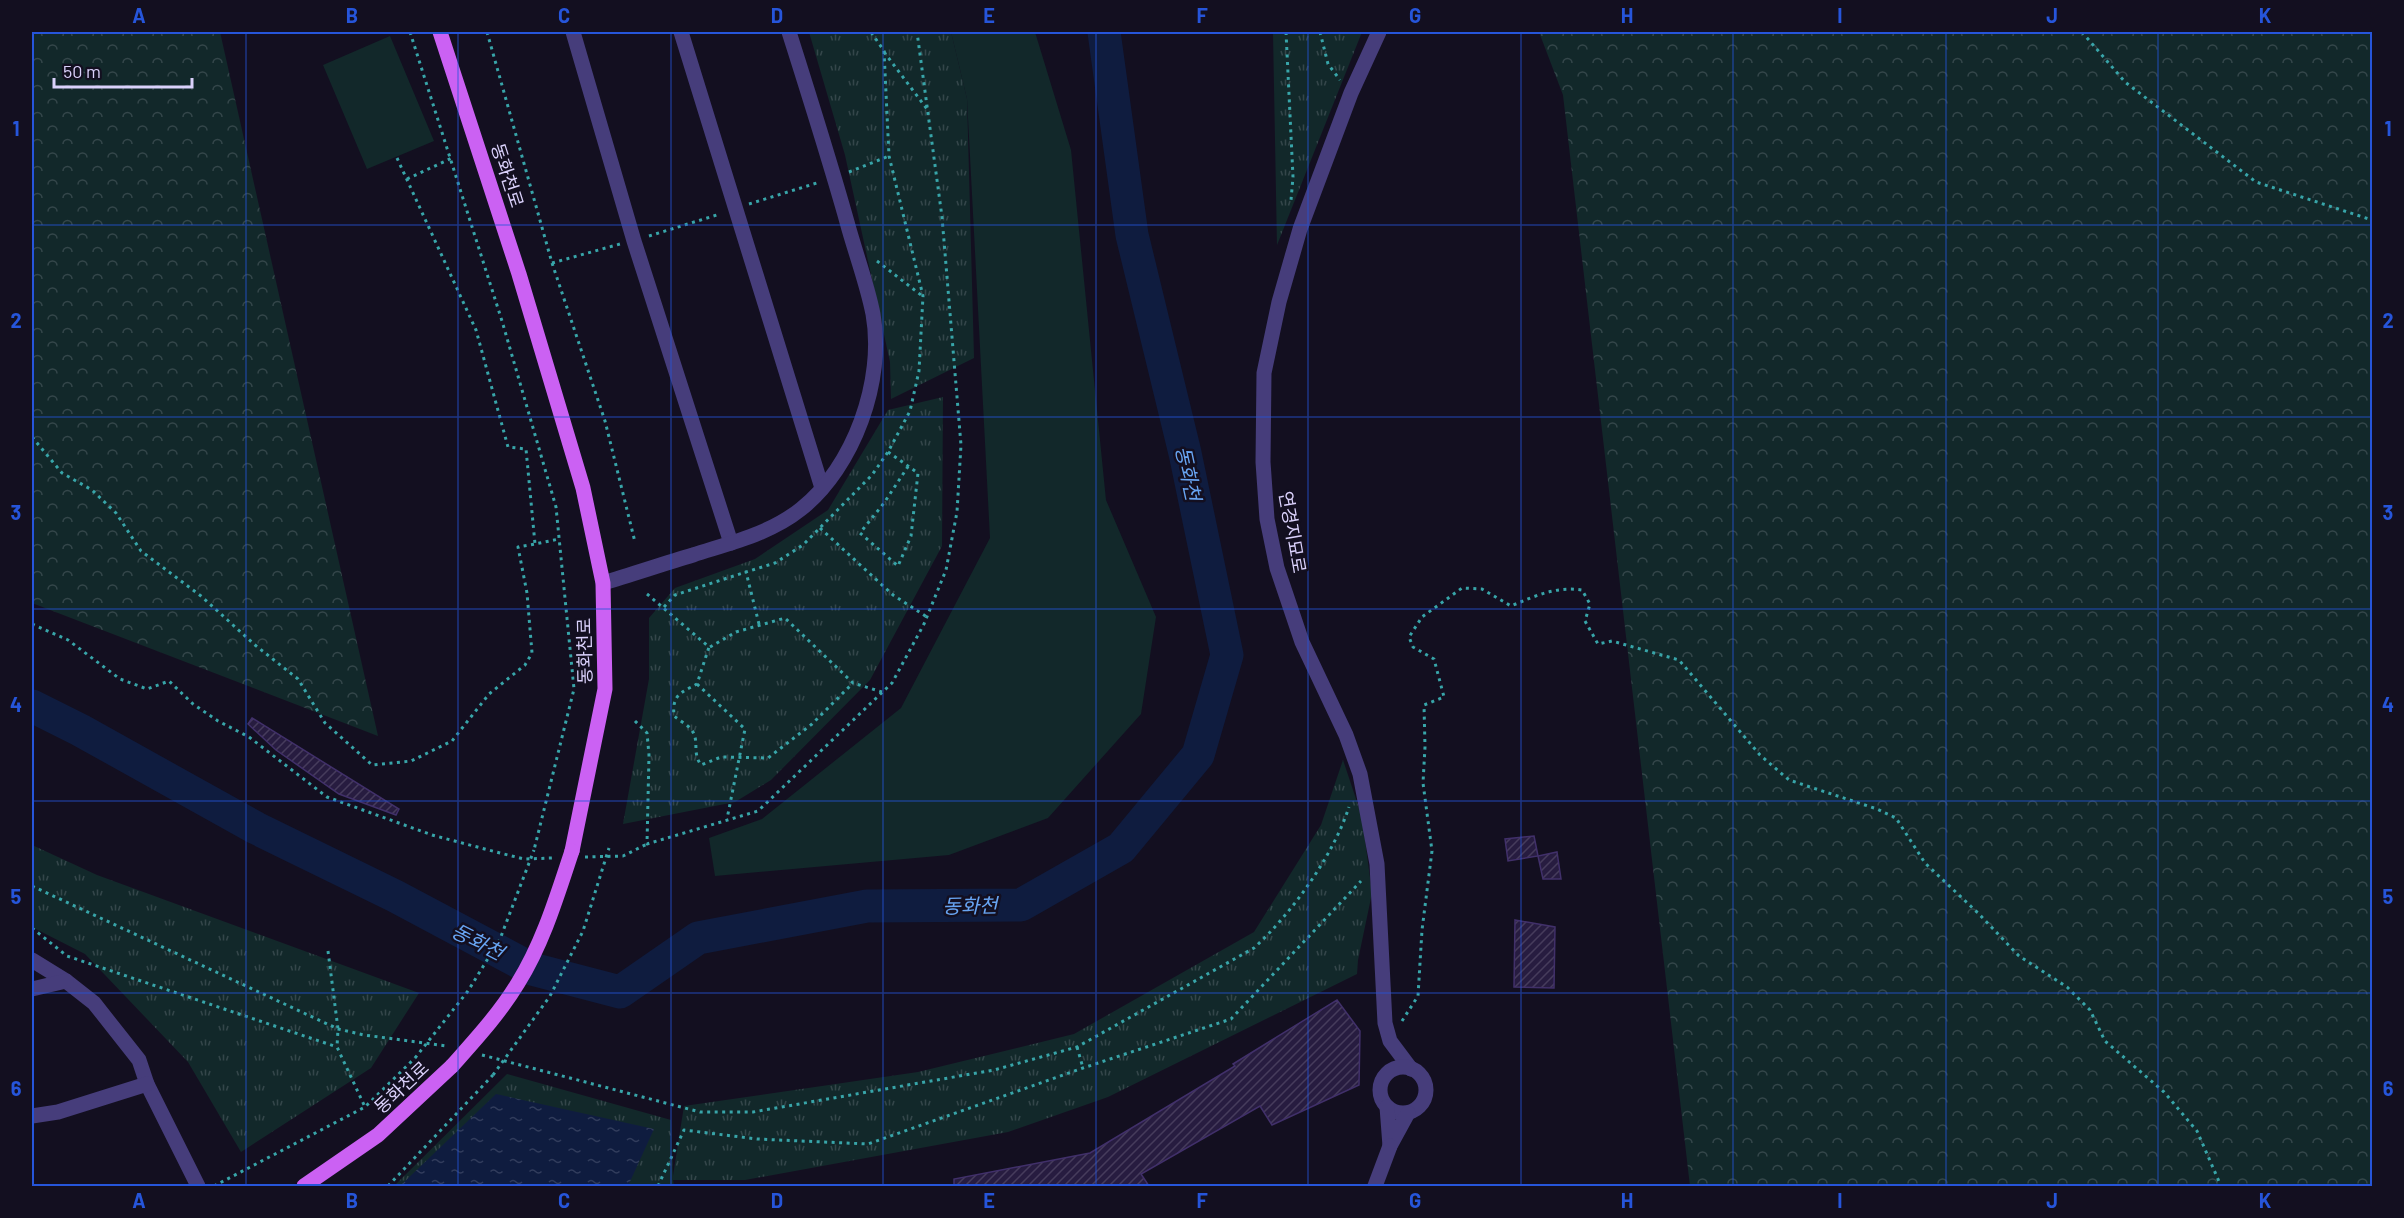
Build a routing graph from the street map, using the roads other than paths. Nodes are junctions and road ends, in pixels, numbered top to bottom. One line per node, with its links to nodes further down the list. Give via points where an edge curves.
1 (440, 32): 8 (main road, 동화천로, via 580,476)
2 (573, 32): 7 (street, via 634,241)
3 (681, 32): 6 (street)
4 (789, 32): 6 (street, via 873,314 873,384 863,419)
5 (1379, 32): 12 (street, 연경지묘로, via 1351,93 1300,229 1279,302 1264,373 1263,462 1267,519 1277,568 1302,642 1360,774 1377,864 1384,1023)
6 (822, 488): 7 (street, via 801,509 772,527)
7 (731, 543): 8 (street)
8 (603, 583): 21 (main road, 동화천로, bridge, via 605,689 575,854 547,925 518,983 452,1066 378,1136)
9 (32, 960): 10 (street)
10 (66, 981): 11 (street); 15 (street, via 94,1003 139,1060)
11 (32, 989)
12 (1390, 1041): 13 (street); 14 (street)
13 (1411, 1069): 14 (street); 17 (street, via 1422,1078 1426,1091 1421,1104)
14 (1389, 1072): 16 (street, via 1381,1085)
15 (147, 1084): 18 (street, via 58,1112); 20 (street)
16 (1387, 1107): 17 (street); 19 (street)
17 (1408, 1113): 19 (street)
18 (32, 1116)
19 (1390, 1146): 22 (street)
20 (198, 1186)
21 (304, 1186)
22 (1375, 1186)

